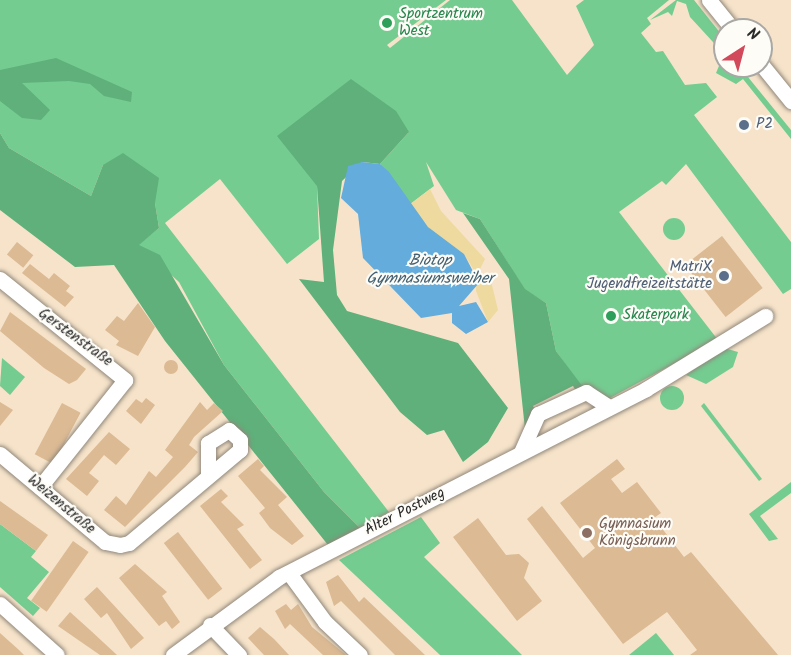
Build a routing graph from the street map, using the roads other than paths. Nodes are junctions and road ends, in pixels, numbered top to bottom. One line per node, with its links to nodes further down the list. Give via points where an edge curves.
1 (709, 0): 2 (street)
2 (723, 18)
3 (772, 78): 4 (street)
4 (791, 101)
5 (0, 279): 11 (street, Gerstenstraße, via 125,380)
6 (765, 316): 7 (street, Alter Postweg, via 676,373)
7 (609, 407): 8 (street, Alter Postweg); 8 (street, via 586,392 538,414)
8 (521, 452): 12 (street, Alter Postweg)
9 (0, 454): 11 (street, Weizenstraße)
10 (208, 475): 11 (street, Weizenstraße, via 120,545 105,542)
11 (40, 487)
12 (289, 573): 14 (street, Alter Postweg); 18 (street, via 325,622)
13 (0, 604): 15 (street)
14 (210, 625): 16 (street, Alter Postweg); 17 (street)
15 (57, 655)
16 (173, 655)
17 (239, 655)
18 (360, 655)

